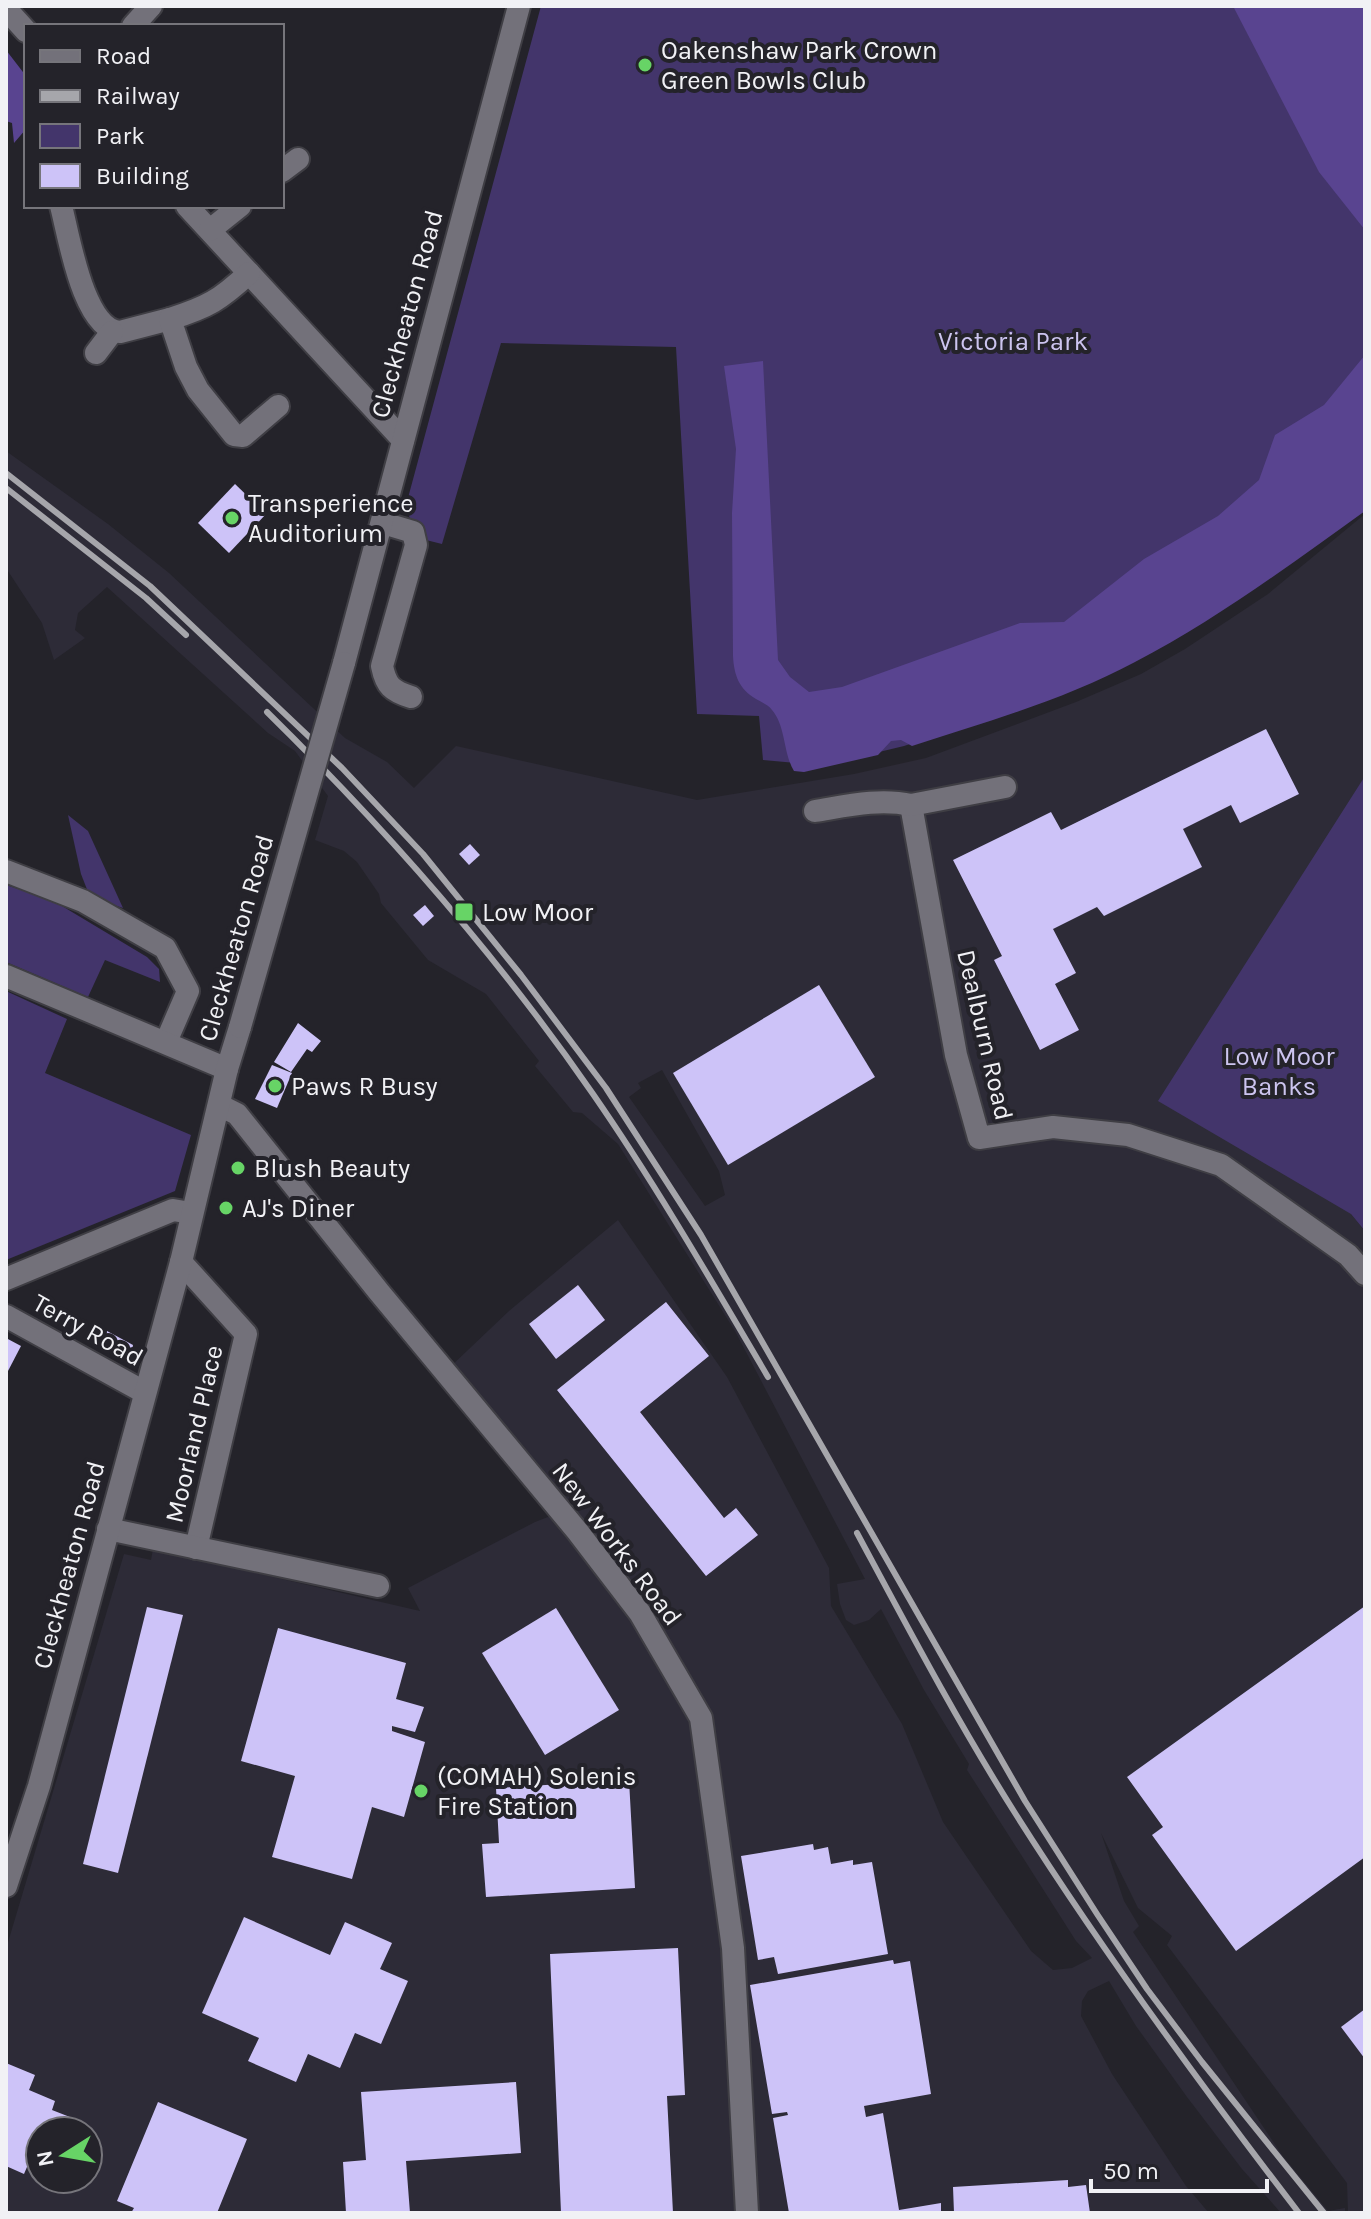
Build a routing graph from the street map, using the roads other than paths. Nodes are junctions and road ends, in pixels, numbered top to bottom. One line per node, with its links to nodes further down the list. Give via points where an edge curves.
1 (151, 6): 4 (street)
2 (519, 6): 15 (street, Cleckheaton Road)
3 (6, 9): 5 (street)
4 (135, 24)
5 (24, 29)
6 (62, 208): 12 (street, via 86,300)
7 (189, 208): 9 (street)
8 (238, 208): 9 (street)
9 (210, 230): 10 (street)
10 (249, 273): 11 (street, via 205,308); 15 (street)
11 (170, 319): 12 (street); 14 (street, via 198,390 234,435 243,436)
12 (112, 332): 13 (street)
13 (96, 353)
14 (278, 406)
15 (403, 440): 16 (street, Cleckheaton Road)
16 (383, 523): 17 (street, via 413,532 416,545 382,666 385,682); 24 (street, Cleckheaton Road, bridge)
17 (411, 697)
18 (1005, 787): 19 (street)
19 (911, 805): 20 (street, via 870,803); 28 (street, Dealburn Road, via 956,1055 979,1138 1053,1127 1100,1130 1221,1165 1348,1255)
20 (815, 811)
21 (6, 871): 23 (street, via 83,901 165,948 188,991)
22 (6, 976): 23 (street)
23 (166, 1042): 24 (street)
24 (227, 1069): 25 (street, Cleckheaton Road)
25 (219, 1105): 26 (street, Cleckheaton Road); 36 (street, New Works Road, via 237,1114 578,1532 640,1613 701,1718 733,1948)
26 (191, 1213): 27 (street, Cleckheaton Road); 29 (street, via 173,1210)
27 (181, 1262): 31 (street, Cleckheaton Road); 33 (street, Moorland Place, via 246,1334)
28 (1365, 1274)
29 (6, 1279)
30 (6, 1316): 31 (street, Terry Road)
31 (144, 1392): 32 (street, Cleckheaton Road)
32 (108, 1529): 33 (street); 35 (street, Cleckheaton Road, via 39,1786)
33 (196, 1548): 34 (street)
34 (378, 1586)
35 (6, 1886)
36 (747, 2213)

